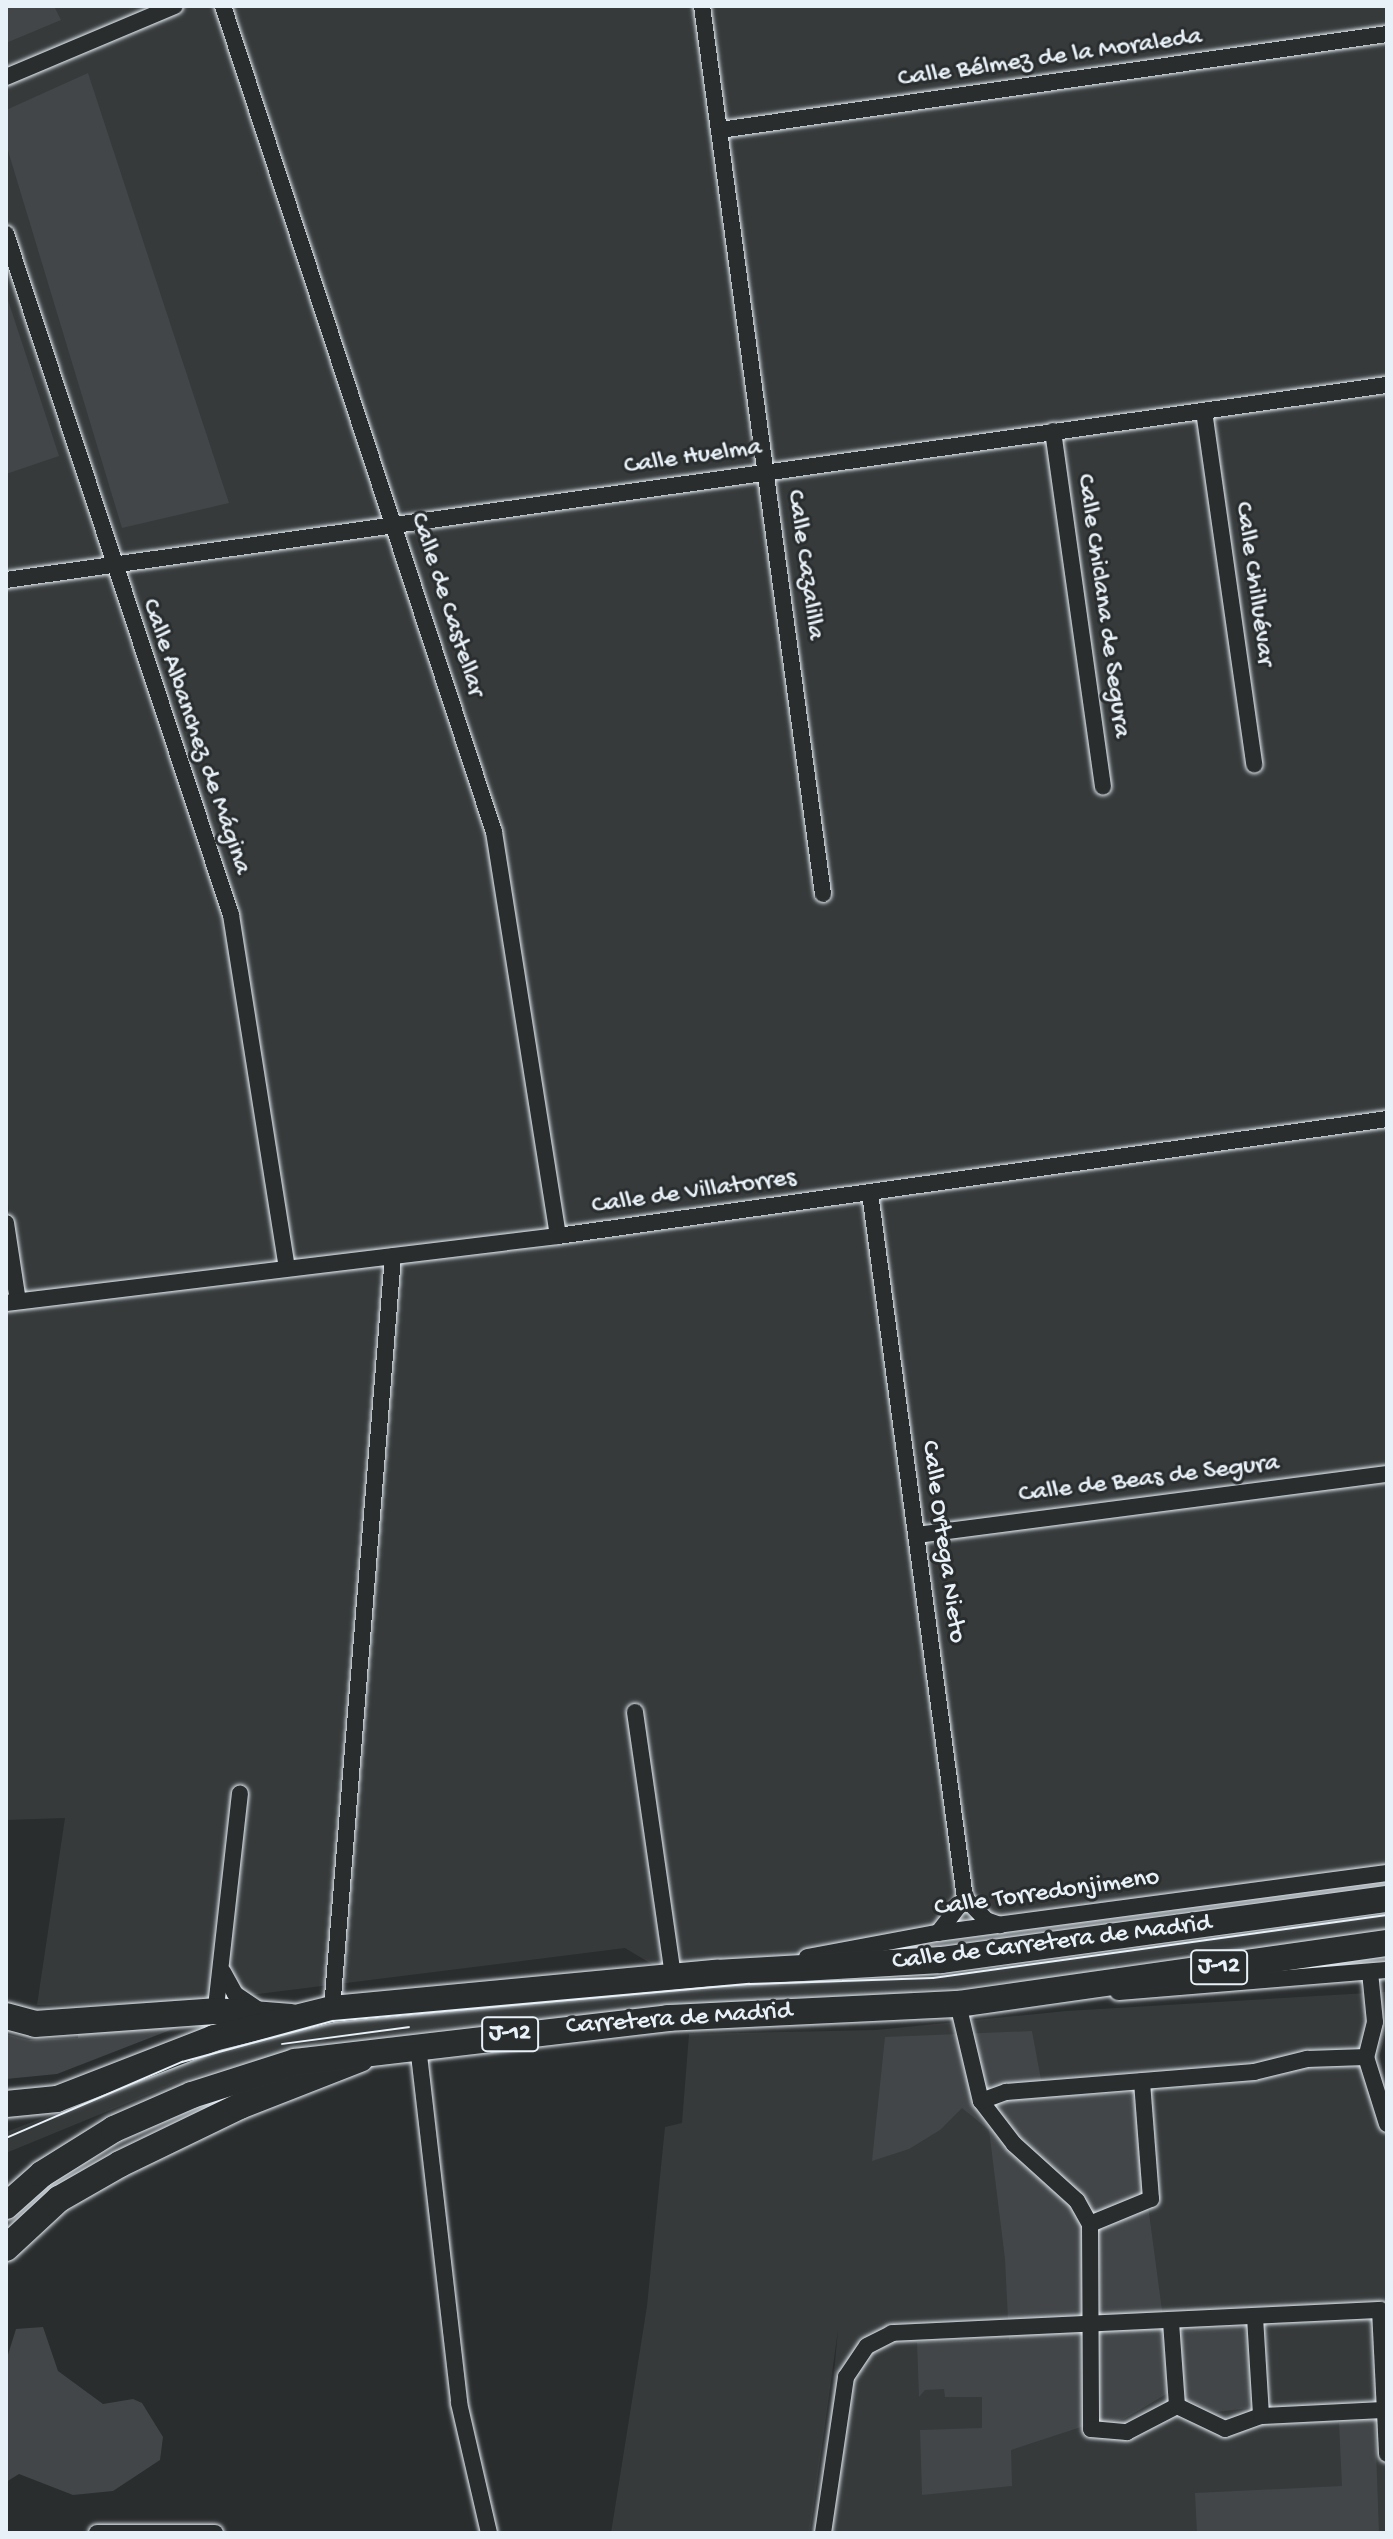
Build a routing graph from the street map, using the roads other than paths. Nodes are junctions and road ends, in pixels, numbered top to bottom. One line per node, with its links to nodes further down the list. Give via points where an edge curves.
1 (175, 6): 5 (street)
2 (223, 6): 12 (street, Calle de Castellar)
3 (702, 6): 6 (street, Calle Cazalilla)
4 (1387, 34): 6 (street, Calle Bélmez de la Moraleda)
5 (6, 77)
6 (720, 130): 11 (street, Calle Cazalilla)
7 (6, 234): 13 (street, Calle Albanchez de Mágina)
8 (1387, 385): 9 (street, Calle Huelma)
9 (1204, 411): 10 (street, Calle Huelma); 15 (street, Calle Chilluévar)
10 (1053, 431): 11 (street, Calle Huelma); 16 (street, Calle Chiclana de Segura)
11 (768, 472): 12 (street, Calle Huelma); 17 (street, Calle Cazalilla)
12 (393, 524): 13 (street, Calle Huelma); 21 (street, Calle de Castellar, via 494,832)
13 (111, 565): 14 (street, Calle Huelma); 23 (street, Calle Albanchez de Mágina, via 231,915)
14 (6, 580)
15 (1254, 764)
16 (1103, 787)
17 (823, 894)
18 (1387, 1119): 19 (street, Calle de Villatorres)
19 (870, 1193): 21 (street, Calle de Villatorres); 26 (street, Calle Ortega Nieto)
20 (6, 1223): 24 (street)
21 (558, 1236): 22 (street, Calle de Villatorres)
22 (393, 1256): 23 (street, Calle de Villatorres); 41 (street)
23 (287, 1267): 24 (street, Calle de Villatorres)
24 (12, 1302)
25 (1387, 1474): 26 (street, Calle de Beas de Segura)
26 (917, 1535): 30 (street, Calle Ortega Nieto)
27 (635, 1712): 38 (street)
28 (240, 1793): 36 (street)
29 (1387, 1873): 32 (street, Calle Torredonjimeno)
30 (965, 1898): 32 (street, via 986,1920); 33 (street, via 955,1917)
31 (1387, 1899): 37 (main road, Calle de Carretera de Madrid / J-12, via 941,1960)
32 (1000, 1925): 33 (street, Calle Torredonjimeno)
33 (937, 1933): 37 (street, Calle Torredonjimeno)
34 (1387, 1943): 39 (main road, Carretera de Madrid / J-12)
35 (1378, 1971): 39 (street, via 1176,1990); 48 (street, via 1375,2022)
36 (223, 1972): 42 (street); 44 (street, via 235,1994)
37 (716, 1973): 38 (main road, Carretera de Madrid / J-12)
38 (673, 1977): 41 (main road, Carretera de Madrid / J-12)
39 (1052, 1993): 40 (main road, Carretera de Madrid / J-12)
40 (958, 2004): 46 (main road, Carretera de Madrid / J-12, via 668,2018); 50 (street)
41 (332, 2009): 44 (main road, Carretera de Madrid / J-12)
42 (215, 2011): 43 (main road, via 35,2024); 44 (main road); 45 (street)
43 (6, 2016)
44 (279, 2016): 45 (main road, Carretera de Madrid / J-12)
45 (214, 2038): 51 (main road, Carretera de Madrid / J-12, via 82,2091)
46 (418, 2046): 47 (main road, Carretera de Madrid / J-12); 66 (street, via 459,2403)
47 (385, 2050): 53 (main road, Carretera de Madrid / J-12, via 295,2062 192,2095 114,2129 42,2174); 55 (main road, via 168,2139 59,2199)
48 (1366, 2057): 49 (street); 52 (street)
49 (1142, 2081): 50 (street, via 1006,2092); 54 (street, via 1151,2199)
50 (981, 2101): 54 (street, via 1014,2144 1077,2201)
51 (6, 2104)
52 (1387, 2124)
53 (6, 2206)
54 (1090, 2224): 58 (street)
55 (6, 2248)
56 (1255, 2317): 57 (street); 59 (street, via 1380,2310); 62 (street)
57 (1171, 2322): 58 (street); 60 (street)
58 (1090, 2326): 60 (street, via 1091,2429 1127,2432); 67 (street, via 892,2333 867,2346 846,2377)
59 (1384, 2338): 61 (street)
60 (1177, 2406): 62 (street, via 1225,2429)
61 (1385, 2410): 62 (street); 63 (street)
62 (1261, 2416)
63 (1387, 2454)
64 (97, 2533): 65 (street)
65 (215, 2533)
66 (489, 2533)
67 (823, 2533)

